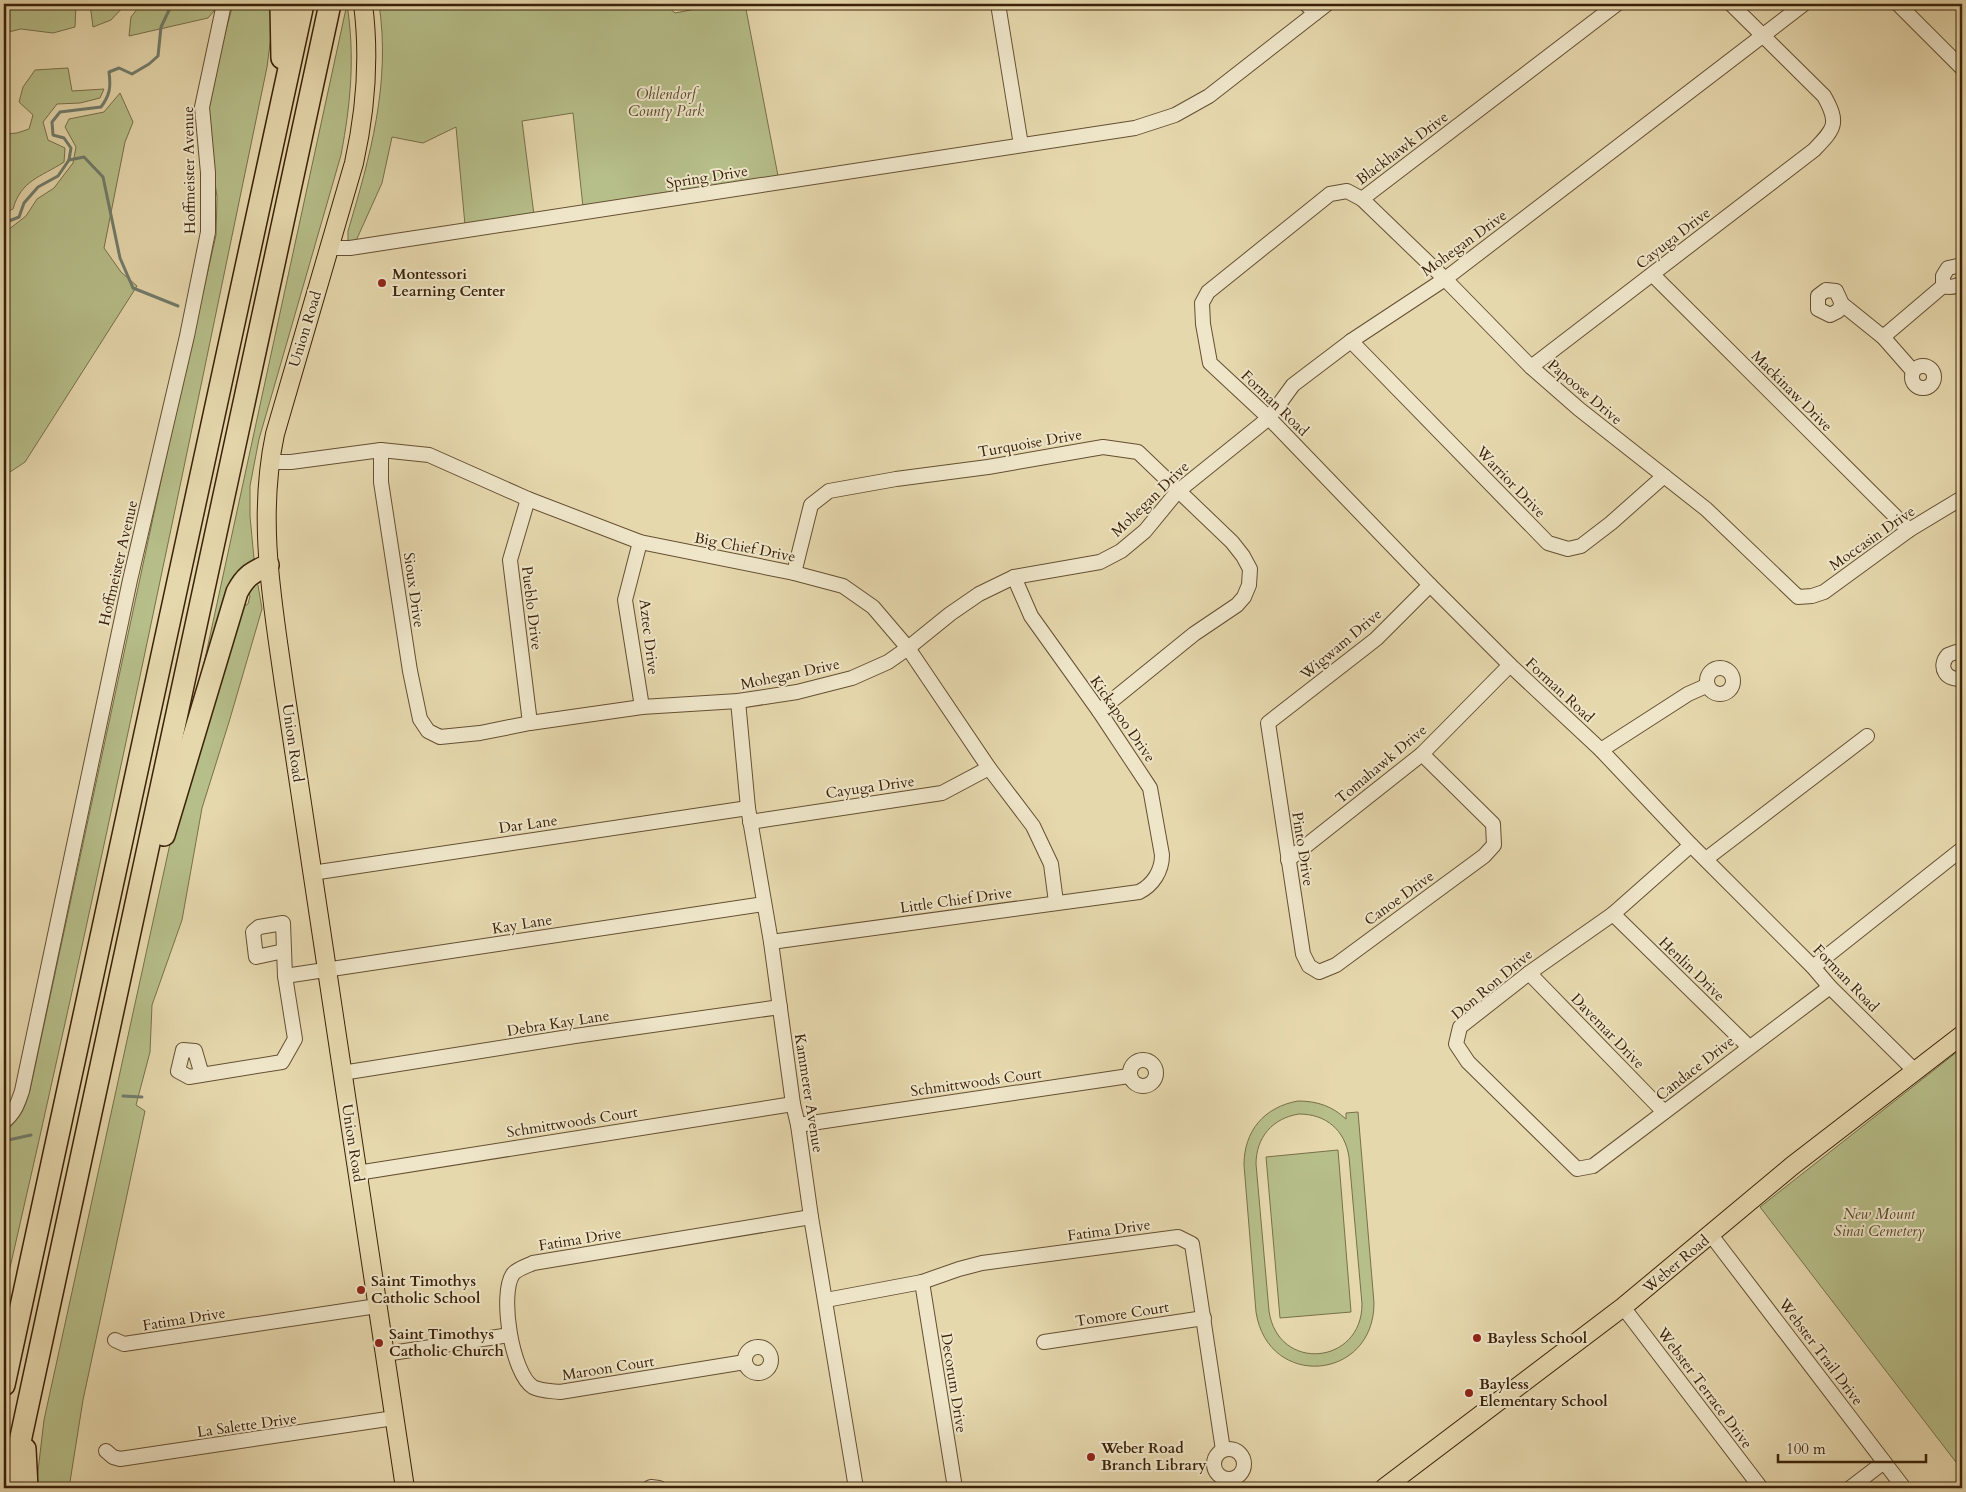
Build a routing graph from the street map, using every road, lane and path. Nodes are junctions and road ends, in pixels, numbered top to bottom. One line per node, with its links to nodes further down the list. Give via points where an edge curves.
1 (224, 4): 87 (street, Hoffmeister Avenue, via 202,107 208,173 208,232 22,1091 18,1105)
2 (281, 4): 15 (highway)
3 (303, 4): 15 (highway)
4 (330, 4): 64 (highway)
5 (998, 4): 16 (street)
6 (1327, 4): 12 (street)
7 (1617, 4): 17 (street, Blackhawk Drive)
8 (1731, 4): 13 (street)
9 (1804, 4): 13 (street, Mohegan Drive)
10 (1898, 4): 14 (street)
11 (363, 8): 18 (main road, Union Road, via 368,56 362,128)
12 (1310, 8): 16 (street, Spring Drive, via 1233,78 1193,106 1154,123)
13 (1764, 36): 20 (street, Cayuga Drive, via 1824,96 1833,111 1832,131 1814,150); 21 (street, Mohegan Drive)
14 (1962, 68)
15 (283, 93): 103 (highway)
16 (1021, 146): 18 (street, Spring Drive, via 350,248)
17 (1362, 199): 21 (street, Papoose Drive); 25 (street, Blackhawk Drive, via 1347,191 1330,194 1208,292 1202,303)
18 (329, 248): 32 (main road, Union Road, via 282,409)
19 (1962, 265): 23 (street, via 1948,268 1943,276)
20 (1653, 275): 28 (street, Cayuga Drive); 37 (street, Mackinaw Drive)
21 (1445, 279): 27 (street, Mohegan Drive); 28 (street, Papoose Drive)
22 (1962, 283): 23 (street)
23 (1943, 286): 26 (street)
24 (1842, 304): 26 (street)
25 (1203, 324): 30 (street, Forman Road, via 1210,363)
26 (1882, 337): 29 (street)
27 (1351, 341): 30 (street, Mohegan Drive, via 1293,386); 33 (street, Warrior Drive, via 1548,544 1568,548 1581,546)
28 (1531, 367): 33 (street, Papoose Drive)
29 (1912, 370)
30 (1269, 418): 34 (street, Mohegan Drive); 42 (street, Forman Road)
31 (381, 450): 32 (street, Big Chief Drive); 36 (street, Big Chief Drive, via 429,455); 54 (street, Sioux Drive, via 382,482 410,671 420,720)
32 (270, 462): 39 (main road, Union Road, via 266,516)
33 (1664, 476): 43 (street, Papoose Drive, via 1706,509)
34 (1177, 492): 40 (street, Turquoise Drive, via 1138,452 1103,447 829,492 811,506); 41 (street, Mohegan Drive, via 1145,531 1121,551 1100,562); 51 (street, Turquoise Drive, via 1243,556 1250,569 1249,586 1237,605 1187,639)
35 (1962, 498): 37 (street, Moccasin Drive)
36 (528, 499): 38 (street, Big Chief Drive); 52 (street, Pueblo Drive, via 510,560)
37 (1909, 530): 43 (street, Moccasin Drive, via 1824,592)
38 (640, 542): 40 (street, Big Chief Drive); 50 (street, Aztec Drive, via 625,600)
39 (268, 565): 64 (highway, via 251,573 237,592 163,838); 65 (main road, Union Road)
40 (794, 573): 44 (street, Big Chief Drive, via 844,586 873,607)
41 (1014, 577): 44 (street, Mohegan Drive, via 978,594); 51 (street, Kickapoo Drive, via 1031,616)
42 (1430, 585): 46 (street, Forman Road); 53 (street, Wigwam Drive, via 1376,639)
43 (1798, 597)
44 (908, 648): 49 (street, Mohegan Drive, via 888,662 852,678 797,692); 58 (street, Big Chief Drive)
45 (1962, 654): 47 (street, via 1948,655 1943,666 1950,678)
46 (1510, 665): 56 (street, Forman Road); 57 (street, Tomahawk Drive)
47 (1962, 678)
48 (1706, 686): 56 (street)
49 (738, 701): 50 (street, Mohegan Drive); 59 (street, Kammerer Avenue)
50 (642, 707): 52 (street, Mohegan Drive)
51 (1099, 711): 66 (street, Kickapoo Drive, via 1150,788 1162,863 1156,879)
52 (530, 723): 54 (street, Mohegan Drive, via 457,736 440,737)
53 (1268, 723): 63 (street, Pinto Drive)
54 (428, 731)
55 (1867, 736): 62 (street)
56 (1600, 750): 60 (street, Forman Road)
57 (1422, 754): 63 (street, Tomahawk Drive); 74 (street, Canoe Drive, via 1493,824 1494,845 1484,856 1336,965)
58 (989, 768): 59 (street, Cayuga Drive, via 942,793); 67 (street, Big Chief Drive, via 1037,834 1051,864)
59 (749, 815): 65 (street, Dar Lane); 68 (street, Kammerer Avenue)
60 (1690, 845): 62 (street, Forman Road); 69 (street, Don Ron Drive)
61 (1962, 849): 72 (street)
62 (1706, 859): 72 (street, Forman Road)
63 (1288, 860): 74 (street, Pinto Drive, via 1303,954 1309,966)
64 (144, 868): 104 (highway)
65 (312, 873): 73 (main road, Union Road)
66 (1145, 889): 67 (street, Little Chief Drive)
67 (1056, 902): 70 (street, Little Chief Drive)
68 (764, 904): 70 (street, Kammerer Avenue); 73 (street, Kay Lane)
69 (1613, 914): 75 (street, Don Ron Drive); 80 (street, Henlin Drive)
70 (771, 942): 78 (street, Kammerer Avenue)
71 (284, 951): 76 (street)
72 (1813, 967): 77 (street, Forman Road)
73 (326, 970): 76 (street, Kay Lane); 82 (main road, Union Road)
74 (1319, 972)
75 (1529, 973): 86 (street, Davemar Drive); 89 (street, Don Ron Drive, via 1460,1027 1456,1044 1468,1062)
76 (285, 976): 83 (street, via 295,1039 282,1062)
77 (1830, 987): 80 (street, Candace Drive); 81 (street, Forman Road)
78 (780, 1007): 82 (street, Debra Kay Lane); 85 (street, Kammerer Avenue)
79 (1962, 1035): 81 (main road, Weber Road)
80 (1749, 1047): 86 (street, Candace Drive)
81 (1915, 1071): 92 (main road, Weber Road)
82 (342, 1073): 90 (main road, Union Road)
83 (202, 1075)
84 (1129, 1076): 88 (street, Schmittwoods Court)
85 (792, 1104): 88 (street, Kammerer Avenue); 90 (street, Schmittwoods Court)
86 (1664, 1112): 89 (street, Candace Drive, via 1593,1166)
87 (4, 1121)
88 (798, 1124): 91 (street, Kammerer Avenue)
89 (1577, 1169)
90 (357, 1173): 95 (main road, Union Road)
91 (811, 1217): 94 (street, Kammerer Avenue); 98 (street, Fatima Drive, via 533,1263 514,1272 509,1282)
92 (1711, 1235): 96 (main road, Weber Road); 108 (street, Webster Trail Drive)
93 (922, 1282): 94 (street, Fatima Drive); 97 (street, Fatima Drive, via 982,1263 1178,1237 1192,1244); 115 (street, Decorum Drive)
94 (826, 1300): 114 (street, Kammerer Avenue)
95 (378, 1306): 99 (street, Fatima Drive, via 124,1344); 101 (main road, Union Road)
96 (1624, 1307): 116 (main road, Weber Road); 117 (street, Webster Terrace Drive)
97 (1204, 1318): 100 (street, Tomore Court); 106 (street, Fatima Drive)
98 (510, 1335): 101 (street); 102 (street, Maroon Court, via 522,1373 533,1387 560,1392)
99 (115, 1340)
100 (1044, 1342)
101 (385, 1354): 105 (main road, Union Road)
102 (745, 1362)
103 (4, 1385)
104 (24, 1417): 109 (highway); 110 (highway)
105 (394, 1418): 107 (street, La Salette Drive, via 120,1459); 111 (main road, Union Road)
106 (1223, 1450)
107 (106, 1451)
108 (1884, 1462): 118 (street); 119 (street, Webster Trail Drive)
109 (10, 1488)
110 (27, 1488)
111 (405, 1488)
112 (649, 1488): 113 (street)
113 (659, 1488)
114 (856, 1488)
115 (955, 1488)
116 (1384, 1488)
117 (1761, 1488)
118 (1850, 1488)
119 (1904, 1488)

